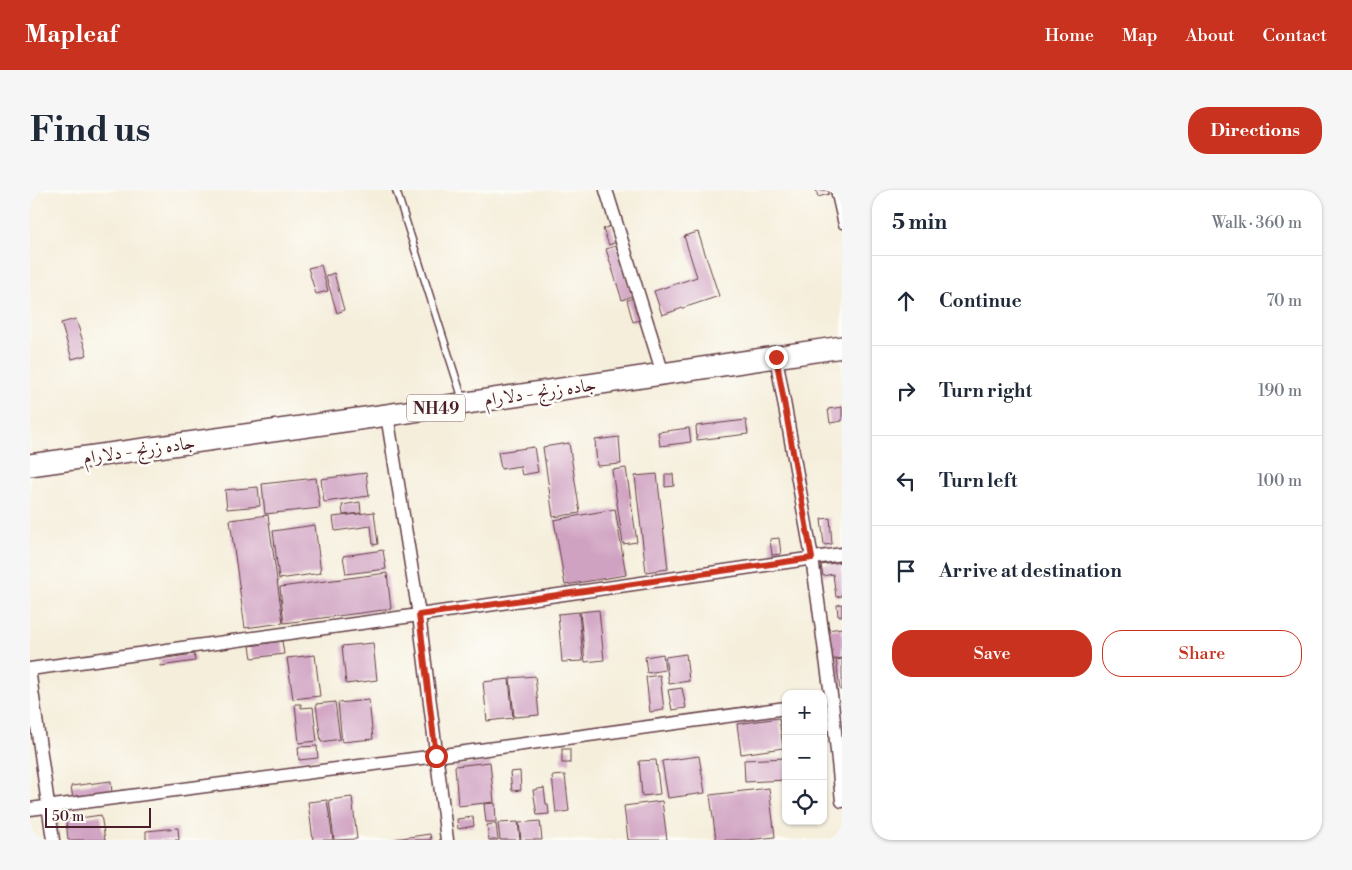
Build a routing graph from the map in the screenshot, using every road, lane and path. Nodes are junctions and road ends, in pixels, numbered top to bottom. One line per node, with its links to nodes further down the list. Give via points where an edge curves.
1 (396, 190): 8 (lane)
2 (606, 190): 7 (street)
3 (834, 190): 4 (lane)
4 (842, 225)
5 (842, 347): 6 (highway, جاده زرنج - دلارام / NH49)
6 (776, 357): 7 (highway, جاده زرنج - دلارام / NH49); 12 (street)
7 (663, 374): 8 (highway, جاده زرنج - دلارام / NH49)
8 (464, 404): 9 (highway, جاده زرنج - دلارام / NH49)
9 (387, 415): 10 (highway, جاده زرنج - دلارام / NH49); 13 (street)
10 (30, 465)
11 (842, 554): 12 (street)
12 (812, 558): 13 (street); 16 (street)
13 (419, 615): 14 (street); 18 (street)
14 (30, 669)
15 (30, 676): 20 (street)
16 (832, 702): 19 (street)
17 (782, 709): 18 (street)
18 (436, 756): 20 (street); 23 (street)
19 (842, 801)
20 (49, 807): 21 (street); 22 (street)
21 (30, 810)
22 (53, 840)
23 (447, 840)

